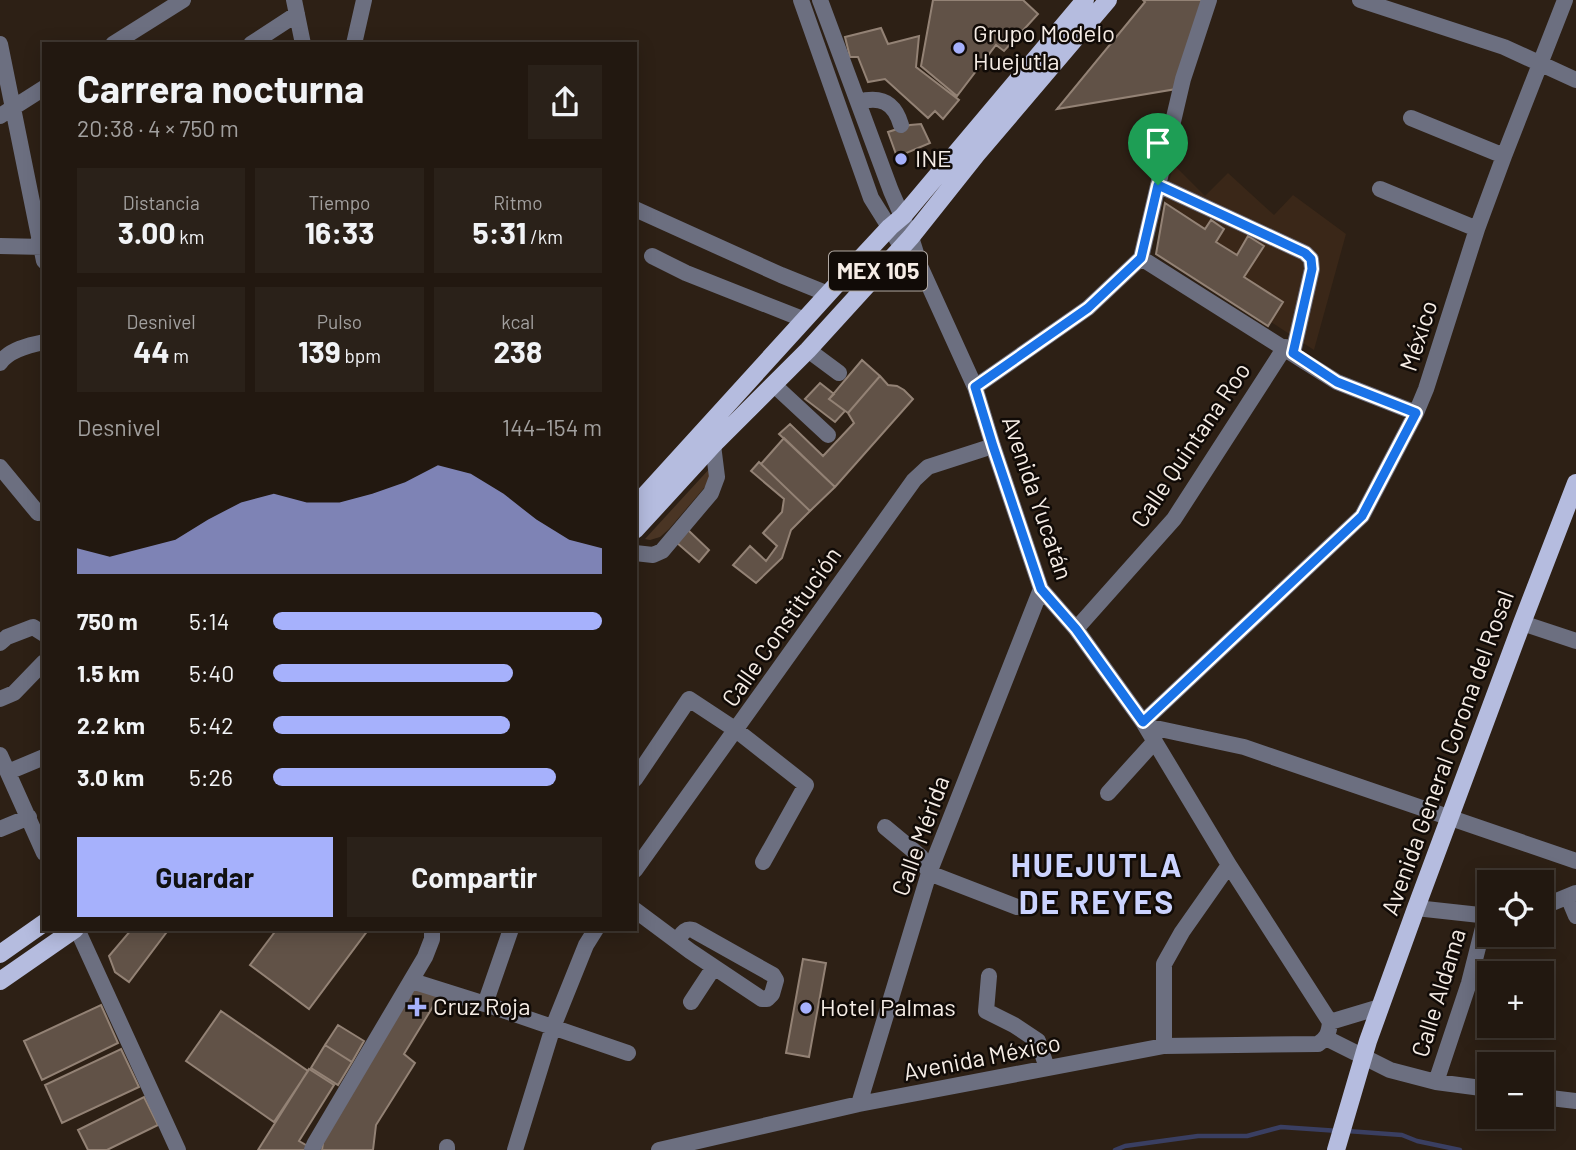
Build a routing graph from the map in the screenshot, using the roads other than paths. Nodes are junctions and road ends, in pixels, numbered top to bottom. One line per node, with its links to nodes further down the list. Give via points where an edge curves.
1 (183, 0): 11 (street)
2 (364, 0): 14 (street)
3 (801, 0): 21 (street)
4 (820, 0): 20 (street)
5 (1086, 0): 17 (main road, MEX 105)
6 (1108, 0): 17 (main road, MEX 105)
7 (1209, 0): 26 (street, via 1183,79)
8 (1360, 0): 16 (street, via 1504,47)
9 (1565, 0): 16 (street, México)
10 (295, 7): 12 (street); 13 (street)
11 (116, 42)
12 (253, 42)
13 (303, 42)
14 (354, 42)
15 (0, 44): 22 (street)
16 (1541, 64): 18 (street); 25 (street, México)
17 (1029, 79): 29 (main road, MEX 105); 31 (main road, MEX 105, via 977,154)
18 (1576, 80)
19 (42, 89): 22 (street)
20 (857, 99): 21 (street); 24 (street, via 883,100); 29 (street, via 891,191)
21 (837, 102): 29 (street, via 871,198)
22 (7, 111): 33 (street)
23 (1411, 118): 25 (street)
24 (901, 125)
25 (1504, 156): 30 (street, México)
26 (1158, 185): 36 (street); 41 (street, via 1311,259)
27 (1380, 189): 30 (street)
28 (637, 210): 37 (street)
29 (896, 222): 31 (street); 37 (main road, MEX 105)
30 (1478, 229): 46 (street, México)
31 (906, 242): 40 (main road, MEX 105); 45 (street, Avenida Yucatán)
32 (0, 246): 34 (street)
33 (42, 248)
34 (42, 252)
35 (652, 256): 38 (street)
36 (1141, 258): 41 (street); 45 (street, via 1088,308)
37 (828, 294): 38 (main road, MEX 105)
38 (801, 325): 40 (main road); 48 (main road, MEX 105)
39 (42, 342): 42 (street, via 28,345)
40 (810, 348): 43 (street); 44 (main road, MEX 105)
41 (1289, 350): 46 (street, via 1337,382); 58 (street, Calle Quintana Roo, via 1174,519)
42 (0, 363)
43 (839, 373)
44 (773, 384): 47 (street); 48 (main road, MEX 105)
45 (975, 387): 49 (street, Avenida Yucatán)
46 (1416, 413): 64 (street, México, via 1362,516)
47 (828, 435)
48 (708, 438): 52 (main road, MEX 105); 54 (main road, MEX 105); 55 (street, via 717,477 711,493 662,551)
49 (993, 446): 56 (street, Avenida Yucatán); 65 (street, Calle Constitución, via 928,467 914,480)
50 (0, 467): 53 (street)
51 (1576, 483): 57 (main road, Avenida General Corona del Rosal)
52 (637, 504)
53 (38, 513)
54 (637, 527)
55 (637, 553)
56 (1041, 589): 58 (street, Avenida Yucatán); 81 (street, Calle Mérida)
57 (1522, 623): 60 (street); 72 (main road, Avenida General Corona del Rosal)
58 (1076, 629): 64 (street, Avenida Yucatán)
59 (42, 633): 61 (street, via 33,627)
60 (1576, 641)
61 (0, 643)
62 (42, 664): 63 (street, via 14,693)
63 (0, 699)
64 (1145, 724): 66 (street, Avenida Yucatán); 72 (street, via 1244,747)
65 (736, 730): 70 (street, via 689,699); 78 (street, via 806,785); 80 (street, Calle Constitución)
66 (1155, 741): 71 (street); 79 (street, Avenida Yucatán)
67 (0, 755): 69 (street)
68 (42, 758): 69 (street)
69 (8, 772): 73 (street)
70 (637, 776)
71 (1108, 793)
72 (1450, 816): 77 (street); 85 (main road, Avenida General Corona del Rosal)
73 (29, 817): 75 (street); 76 (street)
74 (885, 827): 81 (street, via 921,858)
75 (0, 829)
76 (42, 848)
77 (1576, 861)
78 (763, 862)
79 (1229, 865): 107 (street, Avenida Yucatán); 108 (street, via 1164,964)
80 (637, 867)
81 (929, 873): 84 (street); 115 (street, Calle Mérida)
82 (1572, 895): 83 (street); 88 (street)
83 (1554, 902)
84 (1017, 906)
85 (1416, 908): 87 (street); 105 (main road, Avenida General Corona del Rosal)
86 (637, 911): 95 (street)
87 (1477, 915)
88 (1576, 916)
89 (42, 924): 97 (main road)
90 (73, 931): 99 (main road)
91 (77, 931): 117 (street)
92 (432, 931): 102 (street)
93 (510, 931): 104 (street)
94 (595, 931): 106 (street)
95 (677, 941): 98 (street); 98 (street, via 684,930 693,930 773,975 772,993 762,999)
96 (1479, 947): 111 (street, Calle Aldama)
97 (5, 951): 99 (main road)
98 (714, 967): 103 (street)
99 (20, 968): 101 (main road)
100 (989, 976): 110 (street, via 986,1011 1038,1041)
101 (0, 981)
102 (412, 981): 104 (street); 118 (street)
103 (691, 1002)
104 (485, 1004): 106 (street)
105 (1380, 1007): 107 (street); 121 (main road, Avenida General Corona del Rosal)
106 (553, 1027): 109 (street); 119 (street)
107 (1325, 1035): 108 (street, Avenida México); 111 (street, via 1390,1070)
108 (1164, 1046): 110 (street, Avenida México)
109 (628, 1053)
110 (1047, 1068): 115 (street, Avenida México)
111 (1436, 1082): 112 (street)
112 (1477, 1087)
113 (1554, 1098): 114 (street)
114 (1576, 1101)
115 (859, 1104): 116 (street, Avenida México)
116 (699, 1146): 120 (street, Avenida México)
117 (178, 1150)
118 (313, 1150)
119 (515, 1150)
120 (659, 1150)
121 (1336, 1150)

